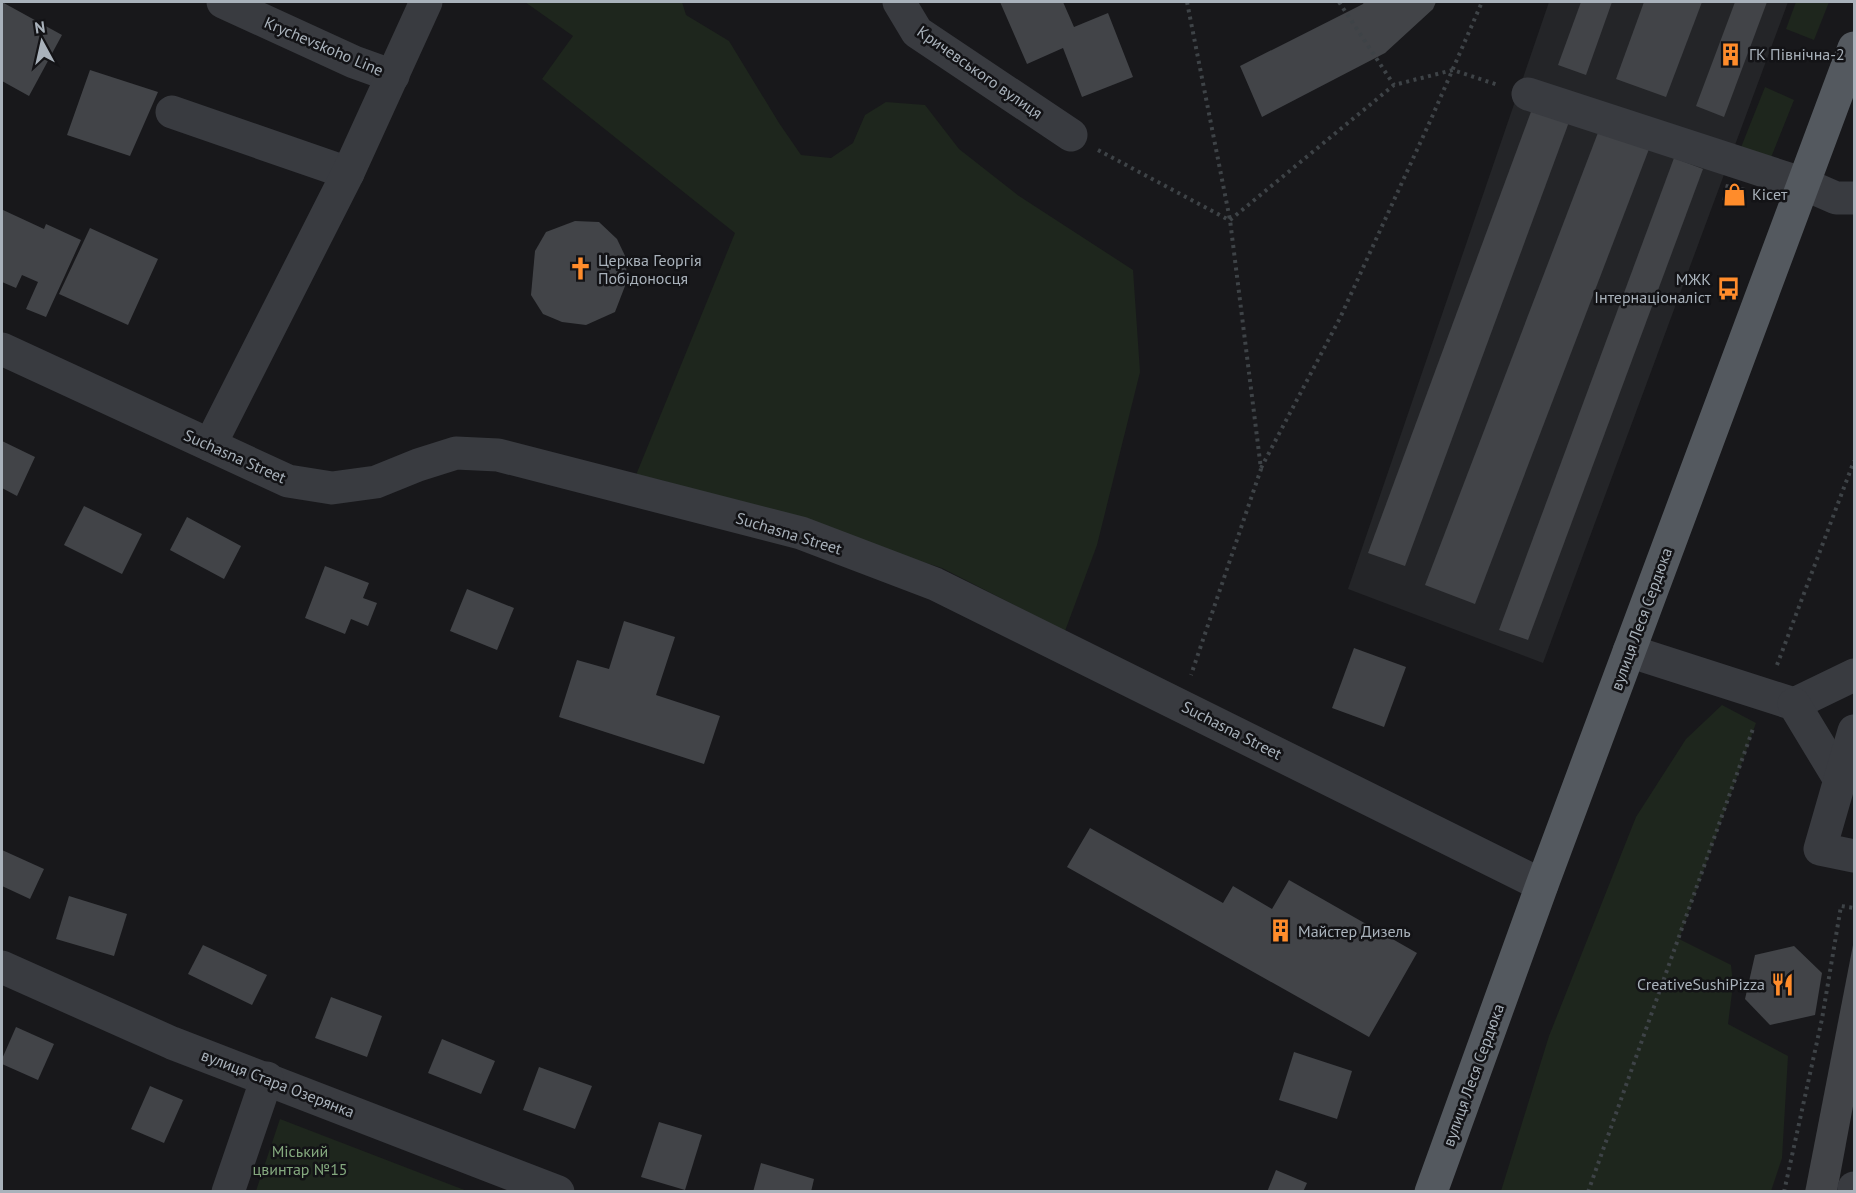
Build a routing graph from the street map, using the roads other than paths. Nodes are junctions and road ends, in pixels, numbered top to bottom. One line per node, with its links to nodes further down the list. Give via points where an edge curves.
1 (223, 2): 5 (street, Krychevskoho Line)
2 (426, 2): 5 (street)
3 (899, 2): 8 (street, Кричевського вулиця, via 917,32)
4 (1854, 48): 10 (main road, вулиця Леся Сердюка)
5 (393, 76): 9 (street)
6 (1528, 94): 10 (street)
7 (172, 112): 9 (street)
8 (1071, 135)
9 (348, 172): 14 (street)
10 (1804, 184): 11 (street); 15 (main road, вулиця Леся Сердюка)
11 (1845, 198): 12 (street)
12 (1854, 224)
13 (2, 349): 14 (street, Suchasna Street)
14 (210, 445): 21 (street, Suchasna Street, via 288,481 332,488 375,482 456,453 498,455 801,533 936,584)
15 (1629, 651): 17 (street); 21 (main road, вулиця Леся Сердюка)
16 (1854, 675): 17 (street)
17 (1794, 704): 19 (street)
18 (1854, 730): 19 (street)
19 (1840, 780): 20 (street, via 1820,849)
20 (1854, 856)
21 (1542, 885): 26 (main road, вулиця Леся Сердюка)
22 (2, 967): 23 (street, вулиця Стара Озерянка, via 172,1043)
23 (267, 1078): 24 (street); 25 (street, вулиця Стара Озерянка)
24 (228, 1191)
25 (558, 1191)
26 (1431, 1191)

